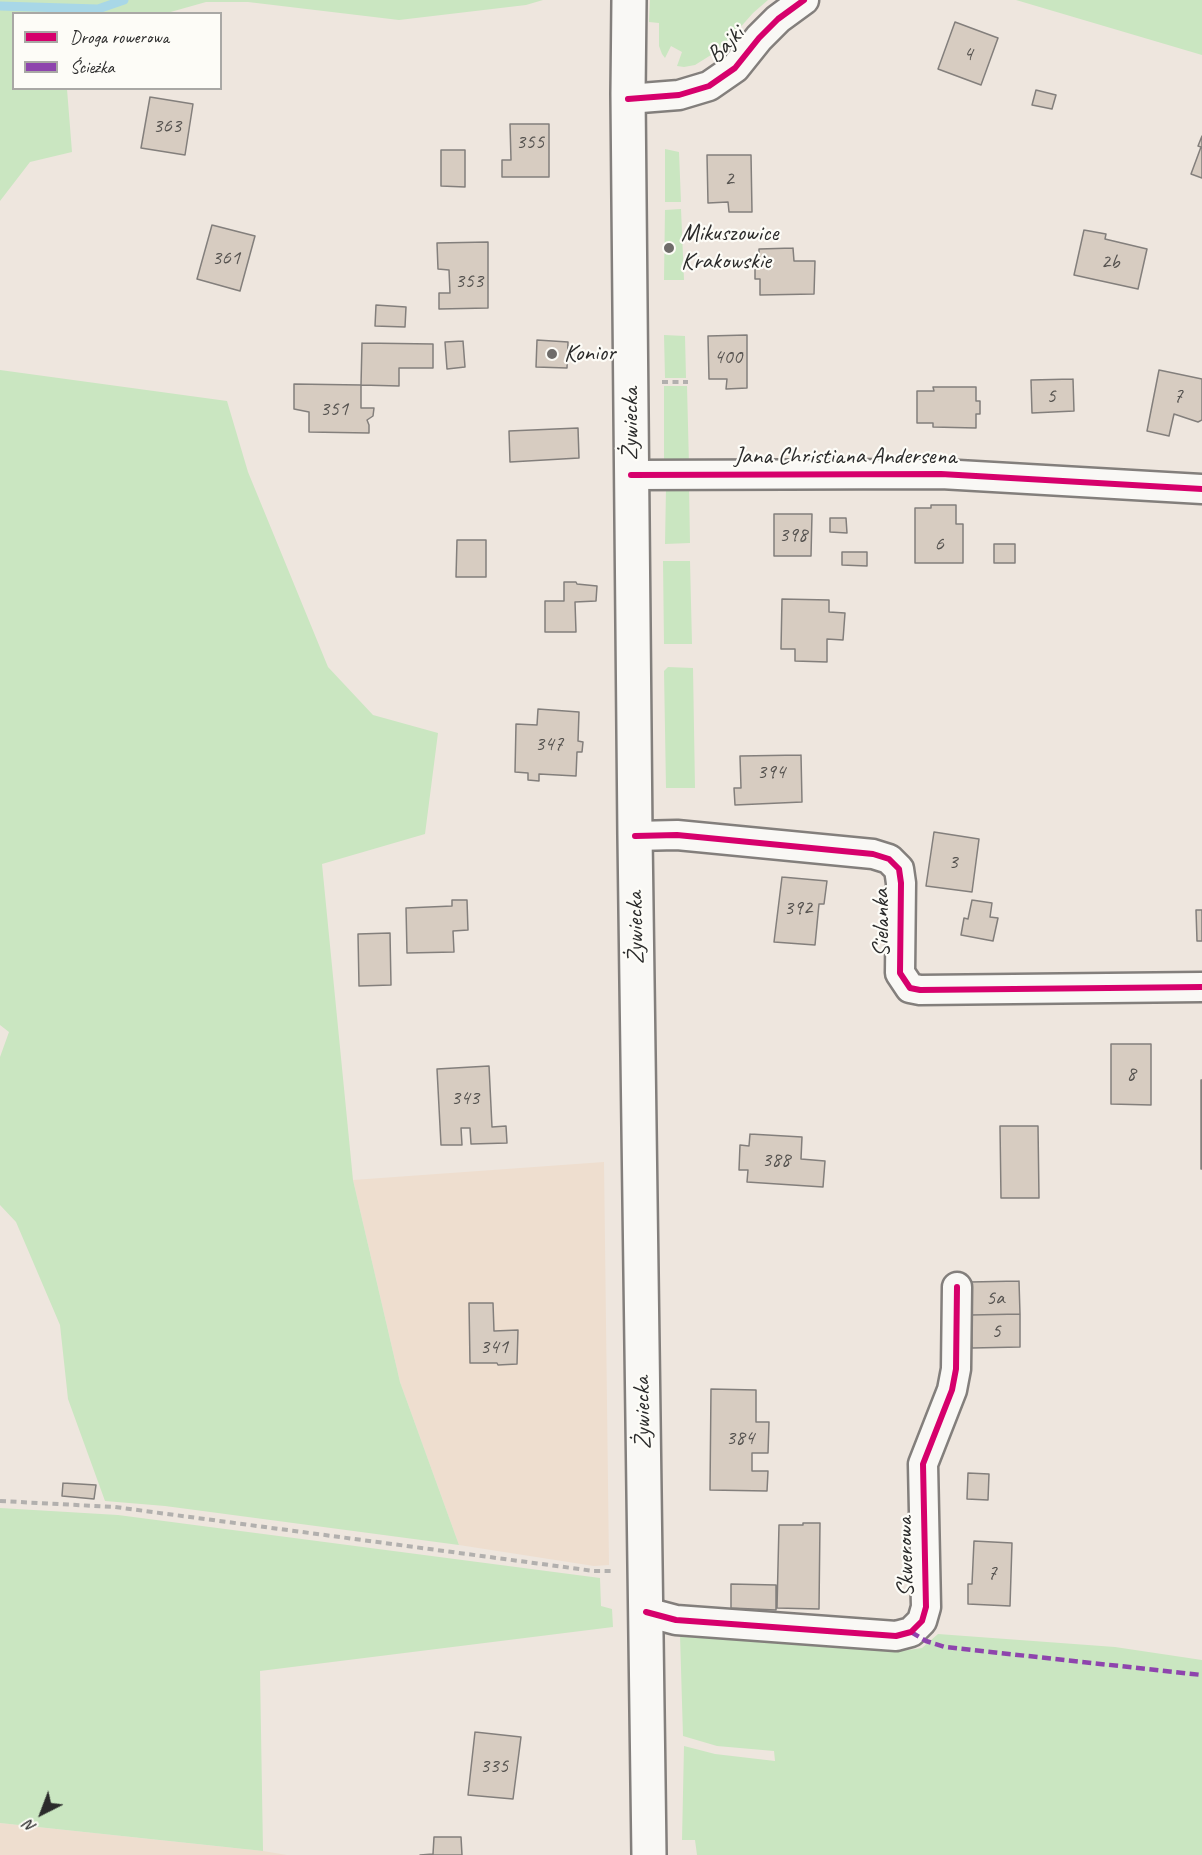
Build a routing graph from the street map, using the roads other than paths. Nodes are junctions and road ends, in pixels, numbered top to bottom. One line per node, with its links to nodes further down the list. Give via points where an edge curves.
1 (804, 0): 3 (street, Bajki, via 778,19 735,68 709,86 679,95)
2 (629, 3): 3 (main road, Żywiecka)
3 (628, 99): 4 (main road, Żywiecka)
4 (631, 475): 5 (street, Jana Christiana Andersena, via 941,474); 6 (main road, Żywiecka)
5 (1202, 489)
6 (634, 836): 7 (street, Sielanka, via 677,835 873,854 889,859 898,869 901,883 900,973 910,988); 9 (main road, Żywiecka)
7 (1202, 987)
8 (957, 1287): 9 (street, Skwerowa, via 952,1390 923,1464 926,1607 922,1621 910,1632 896,1636 676,1620)
9 (646, 1612): 10 (main road, Żywiecka)
10 (649, 1855)

